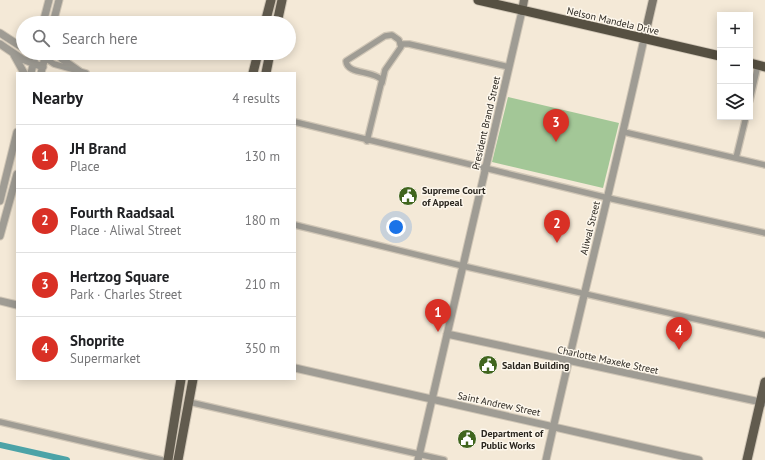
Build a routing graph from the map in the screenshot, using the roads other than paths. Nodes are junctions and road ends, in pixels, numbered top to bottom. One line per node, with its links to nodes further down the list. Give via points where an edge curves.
1 (49, 0): 9 (street)
2 (58, 0): 10 (street)
3 (271, 0): 11 (main road)
4 (282, 0): 12 (main road)
5 (478, 0): 8 (highway, Nelson Mandela Drive)
6 (524, 0): 8 (main road, President Brand Street)
7 (653, 0): 14 (main road, Aliwal Street)
8 (522, 11): 14 (highway, Nelson Mandela Drive); 35 (street, President Brand Street)
9 (45, 16)
10 (55, 16)
11 (267, 16)
12 (279, 16)
13 (0, 34): 15 (street)
14 (644, 39): 22 (highway, Nelson Mandela Drive); 46 (street, Aliwal Street)
15 (11, 41): 16 (street); 18 (street)
16 (16, 41)
17 (0, 44): 20 (street)
18 (16, 44)
19 (400, 44): 35 (street); 42 (street, via 398,54 385,70); 42 (street, via 396,36 389,35 346,61 351,69 374,74)
20 (13, 53): 21 (street); 23 (street)
21 (16, 55)
22 (717, 55)
23 (16, 58)
24 (17, 60): 37 (street)
25 (26, 60): 32 (street)
26 (34, 60): 32 (street)
27 (45, 60): 36 (street)
28 (50, 60): 33 (street)
29 (64, 60): 39 (street)
30 (256, 60): 40 (main road)
31 (269, 60): 41 (main road)
32 (33, 64): 36 (street); 38 (street)
33 (54, 64): 36 (street); 39 (street)
34 (758, 65): 43 (street)
35 (509, 67): 51 (street, President Brand Street)
36 (42, 70)
37 (23, 72)
38 (31, 72)
39 (83, 72)
40 (253, 72)
41 (266, 72)
42 (382, 83): 48 (street)
43 (753, 87)
44 (745, 120): 49 (street)
45 (296, 122): 48 (street)
46 (624, 132): 49 (street); 53 (street, Aliwal Street)
47 (16, 136): 54 (street)
48 (367, 140): 51 (street)
49 (736, 158): 50 (street)
50 (765, 165)
51 (486, 168): 53 (street); 58 (street, President Brand Street)
52 (16, 178): 57 (street)
53 (608, 198): 56 (street); 59 (street, Aliwal Street)
54 (0, 201)
55 (296, 225): 58 (street)
56 (765, 233)
57 (0, 236)
58 (463, 266): 59 (street); 62 (street, President Brand Street)
59 (584, 294): 63 (street); 64 (street, Aliwal Street)
60 (0, 301): 61 (street)
61 (16, 305)
62 (447, 334): 64 (street, Charlotte Maxeke Street); 69 (street, President Brand Street)
63 (765, 335)
64 (568, 362): 71 (street, Charlotte Maxeke Street); 74 (street, Aliwal Street)
65 (296, 368): 69 (street, Saint Andrew Street)
66 (182, 380): 72 (main road)
67 (193, 380): 70 (main road)
68 (765, 382): 71 (main road)
69 (432, 400): 74 (street, Saint Andrew Street); 75 (street, President Brand Street)
70 (189, 402): 72 (main road); 75 (street); 78 (main road)
71 (763, 402): 82 (main road)
72 (178, 404): 77 (main road)
73 (0, 422): 76 (street)
74 (554, 426): 80 (street, Aliwal Street); 81 (street, Saint Andrew Street)
75 (418, 457): 79 (street)
76 (162, 460)
77 (168, 460)
78 (178, 460)
79 (444, 460)
80 (546, 460)
81 (700, 460)
82 (747, 460)

